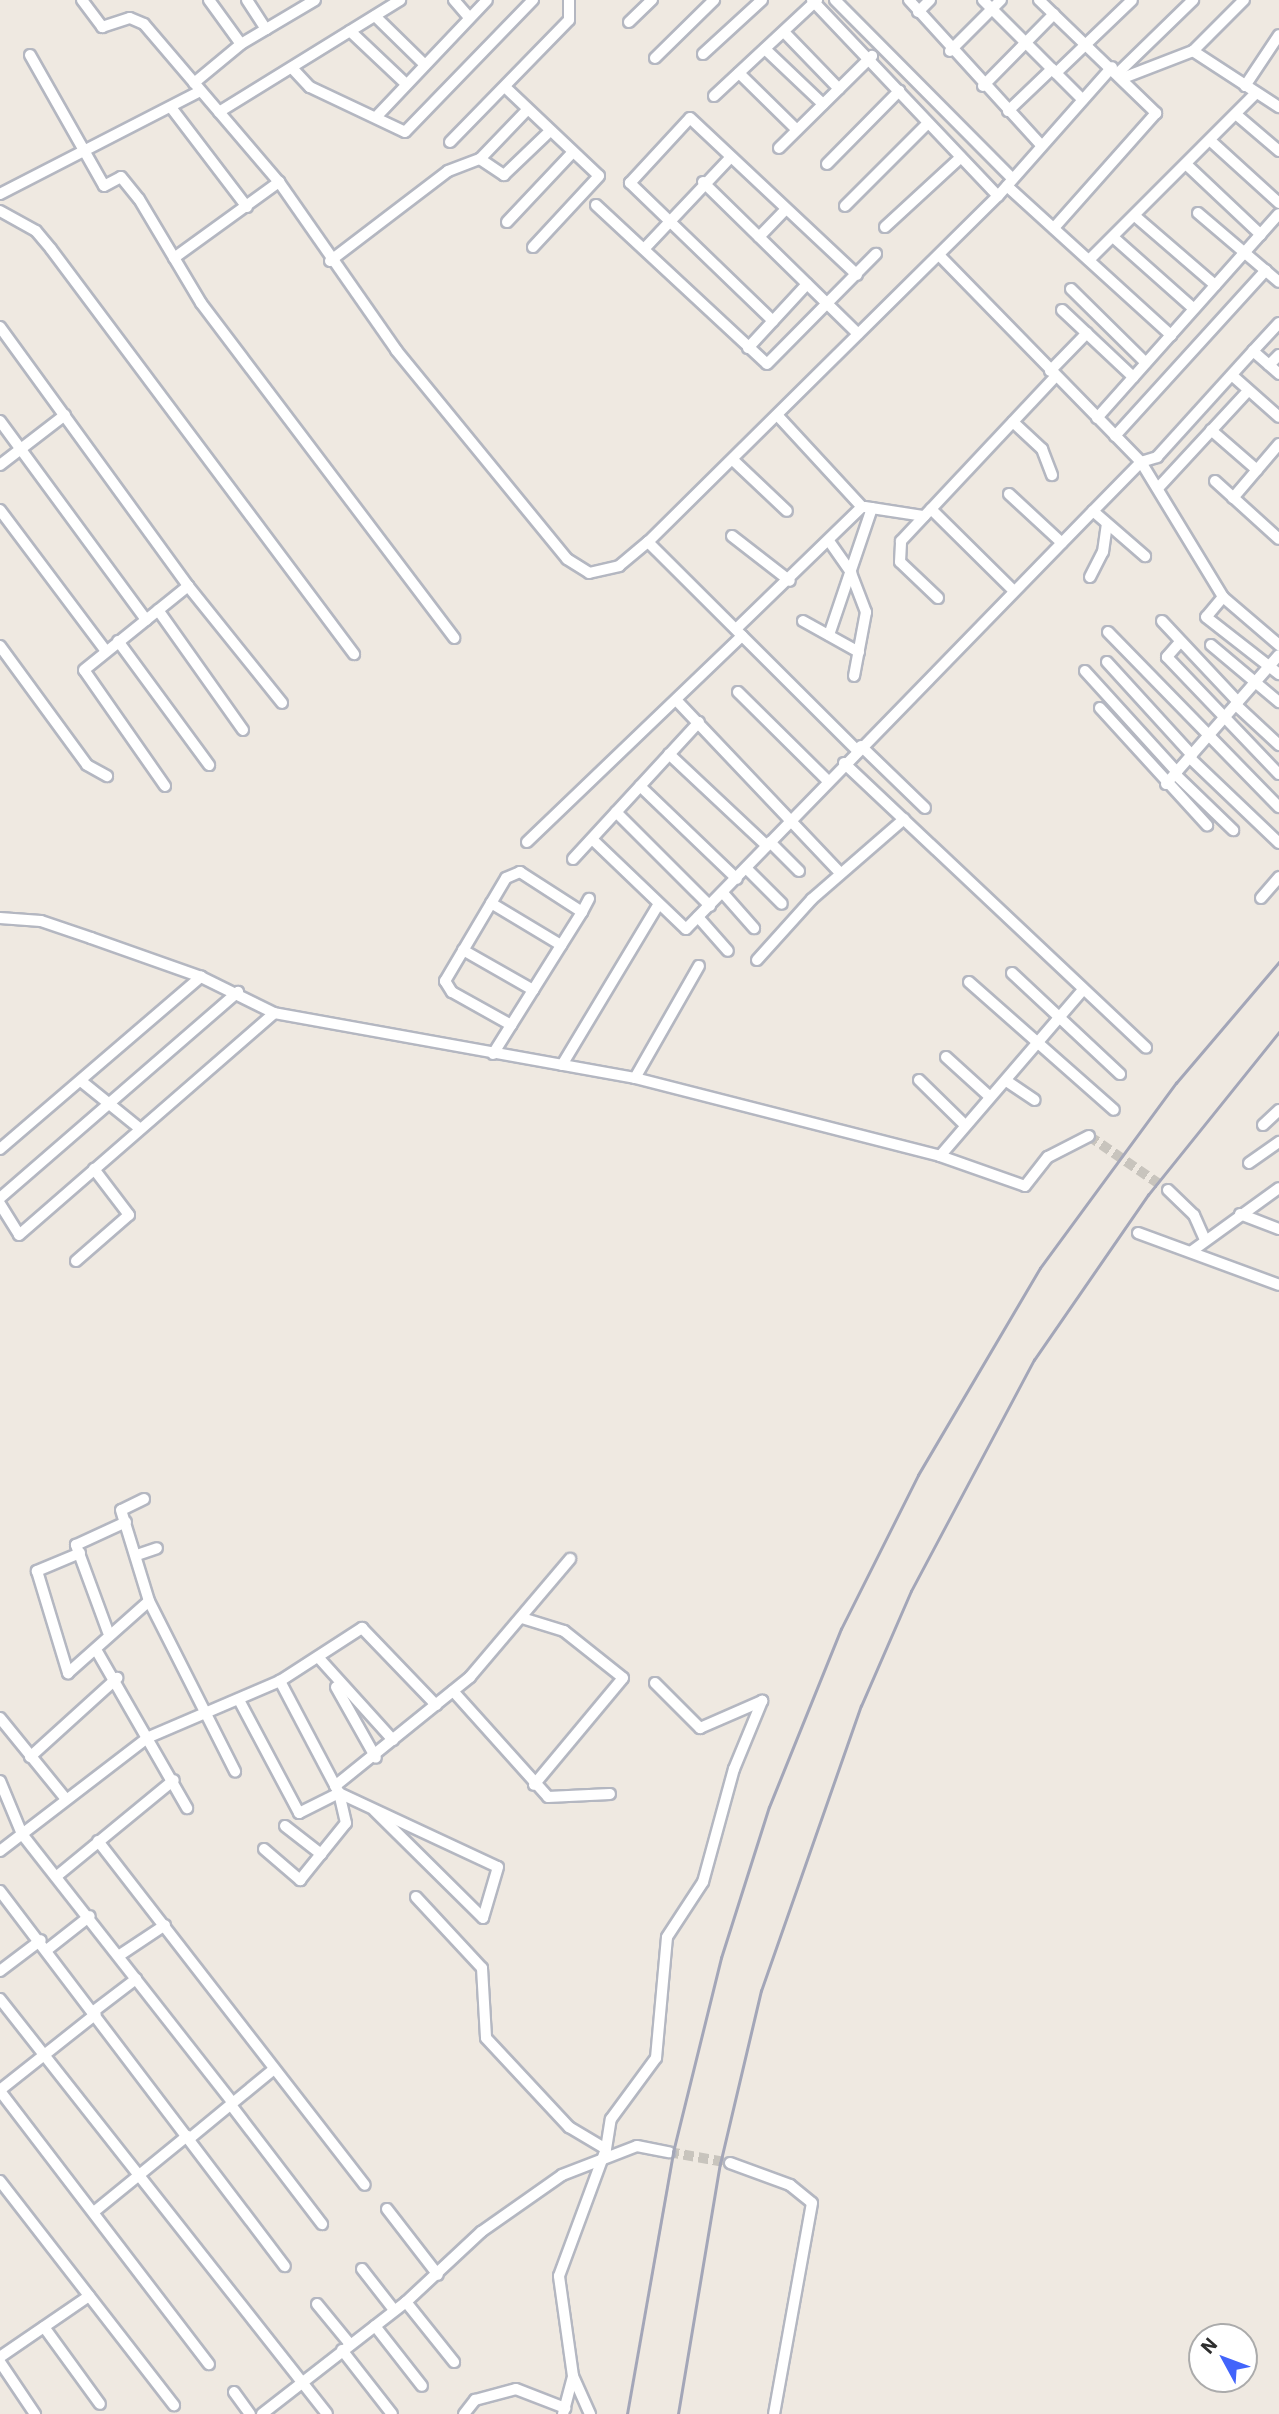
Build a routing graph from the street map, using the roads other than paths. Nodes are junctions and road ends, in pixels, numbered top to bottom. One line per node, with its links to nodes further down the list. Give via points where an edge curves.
1 (82, 0): 54 (street, via 102,27 137,18)
2 (209, 0): 36 (street)
3 (247, 0): 31 (street)
4 (291, 0): 24 (street)
5 (315, 0): 24 (street)
6 (400, 0): 28 (street)
7 (454, 0): 29 (street)
8 (487, 0): 29 (street)
9 (533, 0): 67 (street, via 405,132)
10 (569, 0): 55 (street, via 569,20)
11 (652, 0): 30 (street)
12 (714, 0): 44 (street)
13 (762, 0): 42 (street)
14 (835, 0): 38 (street)
15 (908, 0): 26 (street)
16 (930, 0): 26 (street)
17 (984, 0): 25 (street)
18 (1001, 0): 25 (street)
19 (1132, 0): 37 (street)
20 (1193, 0): 49 (street)
21 (1244, 0): 41 (street)
22 (815, 1): 33 (street); 45 (street)
23 (1044, 2): 27 (street)
24 (298, 10): 31 (street)
25 (991, 10): 35 (street); 40 (street)
26 (918, 12): 40 (street)
27 (1054, 14): 35 (street); 37 (street)
28 (375, 16): 32 (street); 46 (street)
29 (469, 17): 46 (street)
30 (629, 22)
31 (266, 29): 36 (street)
32 (350, 31): 47 (street); 51 (street)
33 (785, 32): 39 (street); 56 (street)
34 (1279, 35): 53 (street)
35 (1025, 43): 48 (street); 52 (street)
36 (241, 44): 54 (street)
37 (1086, 44): 48 (street); 49 (street)
38 (881, 47): 45 (street); 86 (street)
39 (765, 50): 50 (street); 61 (street)
40 (950, 51): 52 (street)
41 (1193, 51): 49 (street); 53 (street)
42 (703, 54)
43 (30, 55): 78 (street)
44 (655, 58)
45 (869, 59): 56 (street); 57 (street)
46 (424, 64): 51 (street)
47 (292, 68): 66 (street); 67 (street, via 310,87)
48 (1054, 71): 60 (street); 65 (street)
49 (1118, 73): 60 (street); 101 (street, via 1155,110 1154,118)
50 (739, 74): 59 (street); 70 (street)
51 (406, 84): 67 (street)
52 (983, 86): 65 (street)
53 (1245, 86): 58 (street)
54 (197, 87): 63 (street); 66 (street)
55 (505, 88): 64 (street); 72 (street)
56 (839, 89): 61 (street)
57 (899, 91): 69 (street); 82 (street)
58 (1256, 93): 62 (street); 68 (street)
59 (714, 96)
60 (1083, 100): 74 (street)
61 (823, 104): 70 (street)
62 (1279, 107)
63 (173, 110): 78 (street); 92 (street)
64 (526, 111): 71 (street); 81 (street)
65 (1008, 111): 74 (street)
66 (219, 112): 84 (street)
67 (378, 115)
68 (1238, 116): 73 (street); 76 (street)
69 (929, 123): 79 (street); 91 (street)
70 (797, 130): 75 (street)
71 (549, 132): 77 (street); 81 (street, via 504,175)
72 (450, 142)
73 (1213, 143): 83 (street); 89 (street)
74 (1042, 146): 86 (street)
75 (779, 148)
76 (1279, 150)
77 (573, 152): 98 (street); 105 (street, via 599,176)
78 (82, 156): 87 (street); 110 (street, via 104,186 121,177)
79 (961, 157): 88 (street); 100 (street)
80 (730, 158): 85 (street); 93 (street); 99 (street, via 690,118 630,183)
81 (480, 159): 112 (street, via 448,171)
82 (827, 164)
83 (1188, 166): 97 (street); 102 (street)
84 (279, 182): 92 (street); 112 (street)
85 (703, 182): 99 (street); 103 (street)
86 (1010, 183): 88 (street); 101 (street)
87 (0, 194)
88 (998, 196): 109 (street)
89 (1279, 203)
90 (596, 205): 106 (street)
91 (845, 206)
92 (247, 207): 110 (street)
93 (785, 210): 103 (street); 114 (street)
94 (0, 211): 191 (street, via 43,240)
95 (1198, 213): 107 (street)
96 (1279, 214): 102 (street)
97 (1135, 216): 104 (street); 117 (street)
98 (507, 222)
99 (668, 223): 106 (street); 122 (street)
100 (885, 227)
101 (1054, 228): 111 (street)
102 (1261, 234): 107 (street)
103 (759, 237): 116 (street)
104 (1113, 237): 111 (street); 120 (street)
105 (533, 247)
106 (644, 249): 128 (street)
107 (1245, 252): 113 (street); 117 (street)
108 (876, 254): 114 (street)
109 (939, 255): 126 (street); 133 (street)
110 (174, 258): 183 (street)
111 (1089, 260): 127 (street)
112 (330, 261): 166 (street, via 567,559 589,573 603,572)
113 (1266, 270): 115 (street); 145 (street)
114 (857, 275): 119 (street)
115 (1278, 278)
116 (807, 284): 119 (street); 122 (street)
117 (1215, 285): 120 (street)
118 (1072, 289): 131 (street)
119 (828, 305): 126 (street); 128 (street, via 775,361 767,364)
120 (1194, 309): 127 (street)
121 (1062, 310): 125 (street)
122 (773, 321): 128 (street)
123 (1279, 323): 129 (street)
124 (0, 327): 138 (street)
125 (1087, 333): 133 (street); 135 (street)
126 (858, 334): 139 (street)
127 (1171, 335): 131 (street)
128 (748, 348)
129 (1253, 351): 132 (street); 136 (street)
130 (1279, 355): 132 (street)
131 (1146, 363): 135 (street)
132 (1269, 365): 134 (street)
133 (1053, 374): 141 (street); 143 (street)
134 (1279, 374)
135 (1133, 377): 141 (street)
136 (1234, 377): 137 (street); 149 (street, via 1157,457)
137 (1248, 391): 140 (street); 144 (street)
138 (65, 415): 147 (street); 172 (street)
139 (778, 416): 148 (street); 157 (street)
140 (1279, 417)
141 (1097, 418): 145 (street)
142 (0, 421): 147 (street)
143 (1013, 422): 152 (street, via 1042,449); 161 (street)
144 (1211, 430): 151 (street); 154 (street)
145 (1115, 436): 149 (street)
146 (1279, 444): 151 (street)
147 (21, 450): 150 (street); 177 (street)
148 (733, 460): 159 (street); 166 (street)
149 (1142, 462): 154 (street); 160 (street)
150 (0, 465)
151 (1257, 470): 156 (street)
152 (1052, 475)
153 (1215, 481): 156 (street)
154 (1159, 487): 174 (street)
155 (1009, 494): 167 (street)
156 (1233, 498): 164 (street)
157 (867, 508): 161 (street); 165 (street); 169 (street)
158 (0, 510): 189 (street)
159 (787, 511)
160 (1093, 511): 162 (street); 167 (street)
161 (927, 513): 173 (street); 175 (street, via 901,541 897,557)
162 (1107, 524): 168 (street); 170 (street, via 1103,552)
163 (732, 536): 171 (street)
164 (1279, 539)
165 (829, 541): 169 (street); 171 (street)
166 (648, 542): 181 (street)
167 (1062, 543): 173 (street)
168 (1145, 556)
169 (851, 573): 182 (street); 190 (street, via 866,612)
170 (1090, 577)
171 (790, 580): 181 (street)
172 (188, 586): 176 (street); 202 (street)
173 (1014, 591): 210 (street)
174 (1223, 597): 187 (street); 194 (street, via 1206,617)
175 (938, 598)
176 (158, 610): 177 (street); 207 (street)
177 (146, 620): 184 (street)
178 (803, 621): 182 (street)
179 (1161, 621): 185 (street)
180 (1108, 632): 208 (street)
181 (739, 633): 200 (street); 210 (street)
182 (829, 635): 190 (street)
183 (454, 638)
184 (118, 641): 189 (street); 214 (street)
185 (1180, 642): 203 (street); 205 (street, via 1167,657)
186 (1211, 645): 198 (street)
187 (1279, 645)
188 (0, 646): 217 (street, via 88,765)
189 (106, 651): 220 (street, via 84,670)
190 (859, 652): 197 (street)
191 (354, 654)
192 (1279, 655): 194 (street)
193 (1107, 662): 212 (street)
194 (1269, 667): 196 (street); 198 (street)
195 (1085, 671): 215 (street)
196 (1279, 674)
197 (854, 676)
198 (1254, 684): 201 (street); 203 (street)
199 (738, 692): 218 (street)
200 (678, 702): 206 (street); 230 (street)
201 (1279, 702)
202 (282, 703)
203 (1237, 704): 205 (street); 209 (street)
204 (1100, 708): 219 (street)
205 (1223, 720): 208 (street); 216 (street)
206 (699, 722): 211 (street); 225 (street)
207 (243, 730)
208 (1208, 737): 212 (street); 222 (street)
209 (1279, 746)
210 (859, 748): 213 (street); 223 (street)
211 (669, 754): 221 (street); 232 (street)
212 (1191, 756): 215 (street); 231 (street)
213 (845, 763): 218 (street); 226 (street)
214 (209, 765)
215 (1176, 773): 219 (street); 228 (street)
216 (1279, 774)
217 (107, 776)
218 (827, 780): 225 (street)
219 (1166, 784): 227 (street)
220 (166, 786)
221 (640, 786): 224 (street); 238 (street)
222 (1279, 807)
223 (925, 808)
224 (616, 812): 229 (street); 245 (street)
225 (792, 818): 232 (street); 236 (street)
226 (904, 819): 236 (street); 259 (street)
227 (1207, 825)
228 (1233, 830)
229 (592, 839): 233 (street); 244 (street)
230 (527, 842)
231 (1279, 843)
232 (768, 844): 234 (street); 235 (street)
233 (573, 859)
234 (747, 869): 238 (street); 243 (street)
235 (799, 871)
236 (840, 873): 253 (street)
237 (1279, 877): 240 (street)
238 (737, 879): 239 (street)
239 (723, 893): 245 (street); 249 (street)
240 (1261, 898)
241 (589, 899): 246 (street)
242 (491, 903): 246 (street, via 506,878 520,872); 250 (street); 251 (street)
243 (782, 904)
244 (657, 906): 247 (street, via 686,929); 268 (street)
245 (710, 906): 247 (street)
246 (582, 912): 250 (street)
247 (698, 917): 252 (street)
248 (0, 918): 256 (street, via 41,921)
249 (754, 928)
250 (561, 945): 258 (street)
251 (464, 950): 258 (street); 263 (street, via 447,987)
252 (728, 951)
253 (757, 960)
254 (699, 966): 270 (street)
255 (1012, 973): 262 (street)
256 (201, 977): 260 (street); 272 (street)
257 (969, 982): 264 (street)
258 (533, 990): 263 (street)
259 (1083, 990): 262 (street); 265 (street)
260 (238, 992): 261 (street); 276 (street)
261 (274, 1013): 266 (street); 281 (street)
262 (1059, 1017): 264 (street); 269 (street)
263 (511, 1025): 266 (street)
264 (1037, 1043): 273 (street); 277 (street)
265 (1146, 1048)
266 (493, 1054): 268 (street)
267 (946, 1057): 274 (street)
268 (562, 1065): 270 (street)
269 (1120, 1074)
270 (635, 1078): 285 (street)
271 (919, 1080): 279 (street)
272 (81, 1081): 276 (street); 284 (street)
273 (1008, 1082): 274 (street); 275 (street)
274 (989, 1096): 279 (street)
275 (1035, 1100)
276 (113, 1104): 281 (street); 290 (street)
277 (1114, 1110)
278 (1279, 1110): 280 (street)
279 (964, 1124): 285 (street)
280 (1263, 1125)
281 (139, 1128): 287 (street)
282 (1090, 1136): 285 (street, via 1048,1157 1025,1186)
283 (1279, 1142): 286 (street)
284 (0, 1149)
285 (940, 1156)
286 (1249, 1163)
287 (94, 1169): 291 (street, via 19,1235); 297 (street, via 129,1215)
288 (1279, 1188): 292 (street)
289 (1168, 1190): 295 (street, via 1194,1215)
290 (0, 1198)
291 (0, 1205)
292 (1240, 1214): 293 (street); 295 (street)
293 (1279, 1229)
294 (1138, 1233): 296 (street)
295 (1205, 1240): 296 (street)
296 (1192, 1251): 298 (street)
297 (76, 1261)
298 (1279, 1285)
299 (144, 1499): 300 (street, via 121,1506)
300 (126, 1522): 302 (street, via 77,1541); 303 (street)
301 (157, 1548): 303 (street)
302 (80, 1553): 307 (street); 308 (street, via 41,1567 37,1575 65,1671)
303 (137, 1555): 305 (street)
304 (570, 1559): 306 (street)
305 (149, 1601): 307 (street); 317 (street)
306 (522, 1618): 314 (street); 326 (street, via 564,1631 622,1678)
307 (108, 1632): 308 (street)
308 (98, 1653): 311 (street)
309 (318, 1657): 310 (street); 312 (street); 316 (street, via 362,1629)
310 (328, 1672): 320 (street); 322 (street)
311 (117, 1678): 319 (street); 321 (street)
312 (280, 1681): 315 (street); 327 (street)
313 (654, 1683): 354 (street, via 700,1728 762,1701 734,1769 703,1882 667,1937 656,2058 616,2109)
314 (453, 1691): 316 (street); 326 (street)
315 (239, 1700): 317 (street); 327 (street, via 299,1813)
316 (436, 1705): 320 (street)
317 (206, 1711): 319 (street); 323 (street)
318 (0, 1718): 321 (street)
319 (147, 1738): 324 (street); 329 (street)
320 (393, 1740): 322 (street)
321 (30, 1757): 329 (street)
322 (376, 1758): 327 (street)
323 (235, 1771)
324 (174, 1780): 330 (street); 334 (street)
325 (0, 1781): 333 (street)
326 (534, 1785): 328 (street, via 555,1799)
327 (337, 1789): 331 (street); 337 (street, via 346,1822)
328 (610, 1794)
329 (65, 1798): 333 (street)
330 (187, 1808)
331 (374, 1810): 331 (street, via 498,1867 483,1918 473,1908)
332 (285, 1826): 337 (street)
333 (22, 1834): 336 (street); 338 (street)
334 (98, 1841): 338 (street); 342 (street)
335 (264, 1849): 337 (street, via 300,1880)
336 (0, 1851)
337 (321, 1854)
338 (57, 1876): 341 (street)
339 (0, 1891): 343 (street)
340 (416, 1897): 354 (street, via 482,1968 484,2034 569,2127)
341 (90, 1916): 343 (street); 344 (street)
342 (164, 1925): 344 (street); 350 (street)
343 (44, 1944): 345 (street); 348 (street)
344 (120, 1955): 346 (street)
345 (0, 1971)
346 (136, 1979): 348 (street); 352 (street)
347 (0, 1998): 349 (street)
348 (95, 2013): 349 (street); 353 (street)
349 (45, 2054): 351 (street); 358 (street)
350 (274, 2069): 352 (street); 360 (street)
351 (0, 2091): 362 (street)
352 (232, 2103): 353 (street); 363 (street)
353 (188, 2138): 358 (street); 364 (street)
354 (606, 2149): 356 (street)
355 (669, 2152): 356 (street, via 637,2146)
356 (601, 2162): 366 (street, via 562,2175 481,2232); 377 (street, via 559,2276)
357 (730, 2163): 391 (street, via 790,2185 812,2203)
358 (142, 2175): 362 (street); 378 (street)
359 (0, 2181): 367 (street)
360 (365, 2185)
361 (387, 2209): 366 (street)
362 (95, 2211): 376 (street)
363 (322, 2224)
364 (285, 2266)
365 (362, 2269): 370 (street)
366 (438, 2276): 368 (street)
367 (89, 2296): 372 (street); 382 (street)
368 (406, 2302): 370 (street); 375 (street)
369 (317, 2304): 373 (street)
370 (394, 2310): 371 (street)
371 (375, 2326): 373 (street); 379 (street)
372 (44, 2327): 374 (street); 381 (street)
373 (345, 2347): 378 (street); 388 (street)
374 (0, 2360): 384 (street)
375 (454, 2362)
376 (209, 2364)
377 (573, 2376): 383 (street); 390 (street)
378 (305, 2382): 386 (street); 387 (street)
379 (422, 2386)
380 (234, 2392): 385 (street)
381 (100, 2404)
382 (173, 2405)
383 (564, 2411): 389 (street, via 516,2389 475,2400)
384 (35, 2414)
385 (250, 2414)
386 (262, 2414)
387 (327, 2414)
388 (392, 2414)
389 (464, 2414)
390 (590, 2414)
391 (775, 2414)

